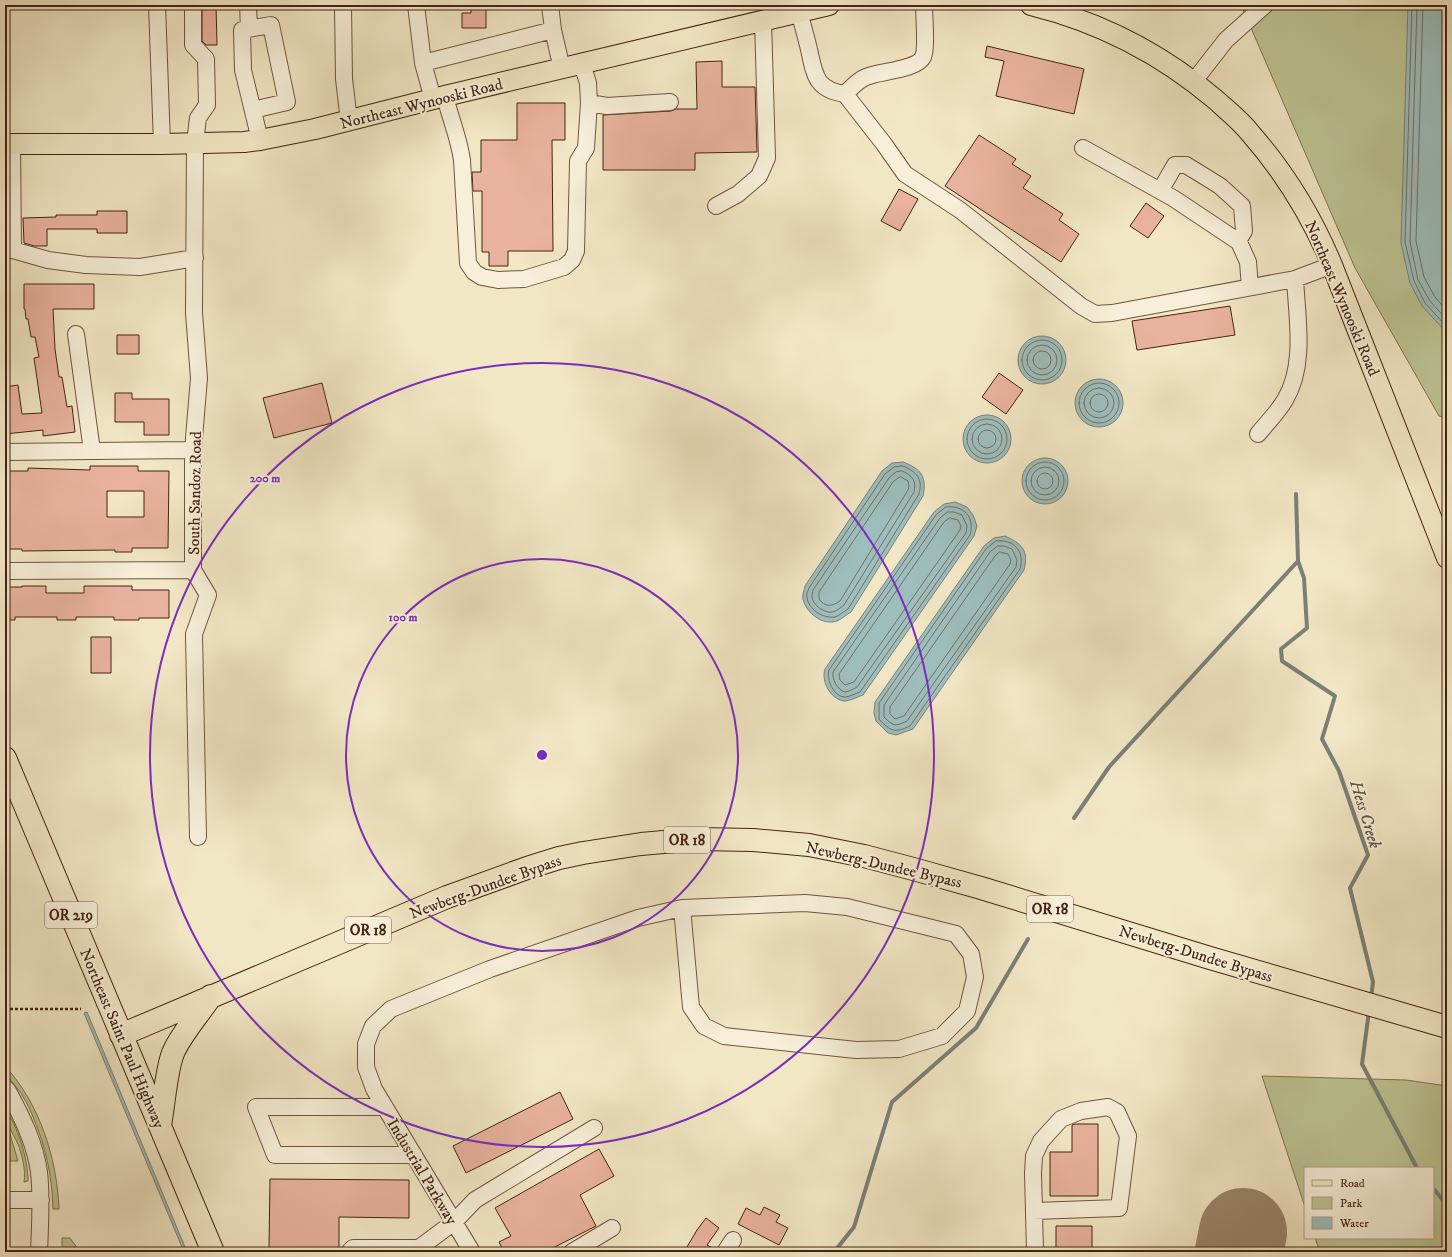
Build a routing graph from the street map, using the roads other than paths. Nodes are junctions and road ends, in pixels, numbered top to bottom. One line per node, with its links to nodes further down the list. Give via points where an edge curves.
1 (157, 5): 28 (street)
2 (193, 5): 26 (street, South Sandoz Road, via 193,45 206,59 207,105 198,118)
3 (248, 5): 13 (street)
4 (343, 5): 24 (street, via 344,80)
5 (416, 5): 15 (street)
6 (550, 5): 14 (street)
7 (829, 5): 11 (main road, Northeast Wynooski Road)
8 (924, 5): 19 (street, via 926,49 923,58 916,64 866,76)
9 (1031, 5): 18 (main road, Northeast Wynooski Road, via 1110,31 1150,52)
10 (1265, 5): 18 (street, via 1226,40)
11 (799, 12): 12 (main road, Northeast Wynooski Road); 19 (street, via 812,68 827,89)
12 (763, 20): 16 (main road, Northeast Wynooski Road); 31 (street, via 767,158 759,176 738,194)
13 (249, 29): 23 (street, via 242,30 243,70); 23 (street, via 271,25 287,102)
14 (553, 30): 15 (street); 17 (street)
15 (423, 63): 20 (street)
16 (582, 64): 17 (main road, Northeast Wynooski Road); 22 (street, via 588,83)
17 (562, 69): 20 (main road, Northeast Wynooski Road)
18 (1194, 81): 36 (main road, Northeast Wynooski Road, via 1250,133 1283,174 1323,243)
19 (845, 94): 38 (street, via 905,174 960,210 1057,288 1095,314)
20 (439, 98): 22 (street, via 450,117 460,146 468,263 474,272 482,277 498,280 524,278 564,267 572,260 576,251 578,161 586,148); 24 (main road, Northeast Wynooski Road)
21 (670, 102): 22 (street, via 607,106)
22 (589, 103)
23 (253, 110): 25 (street)
24 (348, 121): 25 (main road, Northeast Wynooski Road)
25 (260, 140): 26 (main road, Northeast Wynooski Road)
26 (195, 143): 28 (main road, Northeast Wynooski Road); 35 (street, South Sandoz Road)
27 (8, 144): 28 (main road, Northeast Wynooski Road); 32 (street)
28 (162, 144)
29 (1083, 148): 30 (street)
30 (1160, 191): 33 (street); 33 (street, via 1175,165 1186,166 1220,186 1242,206 1244,231)
31 (716, 206)
32 (9, 219): 34 (street)
33 (1238, 241): 38 (street, via 1248,262)
34 (9, 250): 35 (street, via 86,266 140,266)
35 (195, 258): 41 (street, South Sandoz Road, via 194,312 199,378)
36 (1332, 265): 37 (street); 44 (main road, Northeast Wynooski Road)
37 (1295, 278): 38 (street); 40 (street, via 1298,353 1296,373 1285,401)
38 (1250, 287)
39 (76, 334): 42 (street)
40 (1258, 434)
41 (193, 450): 42 (street); 45 (street, South Sandoz Road)
42 (92, 451): 43 (street)
43 (5, 452)
44 (1447, 558)
45 (193, 570): 46 (street); 48 (street, South Sandoz Road, via 208,594 194,634)
46 (5, 571)
47 (5, 758): 52 (highway, Northeast Saint Paul Highway / OR 219)
48 (198, 837)
49 (682, 908): 49 (street, Industrial Parkway, via 805,903 847,907 956,934 971,954 975,977 967,1011 942,1036 899,1049 856,1050 724,1036 704,1026 691,1007); 54 (street, Industrial Parkway, via 638,918 490,969 391,1009 373,1026 366,1044 366,1067 374,1089)
50 (211, 996): 51 (highway, Newberg-Dundee Bypass / OR 18, via 447,897 559,858 641,844 697,839 753,840 809,845 917,870); 52 (highway, Newberg-Dundee Bypass / OR 18); 55 (highway, via 174,1052)
51 (1447, 1027)
52 (121, 1035): 55 (highway, Northeast Saint Paul Highway / OR 219)
53 (5, 1088): 59 (street, via 24,1121 34,1148)
54 (385, 1107): 57 (street, Industrial Parkway); 57 (street, via 256,1107 275,1155)
55 (160, 1125): 64 (highway, Northeast Saint Paul Highway / OR 219)
56 (594, 1128): 61 (street, via 475,1200)
57 (414, 1155): 61 (street, Industrial Parkway)
58 (5, 1200): 59 (street)
59 (41, 1200): 63 (street)
60 (1034, 1211): 60 (street, via 1034,1156 1041,1141 1061,1119 1081,1110 1108,1108 1117,1112 1128,1136 1119,1208); 68 (street)
61 (454, 1222): 65 (street, via 419,1248 353,1248); 66 (street, Industrial Parkway)
62 (612, 1228): 67 (street)
63 (40, 1252)
64 (213, 1252)
65 (349, 1252)
66 (472, 1252)
67 (572, 1252)
68 (1035, 1252)

